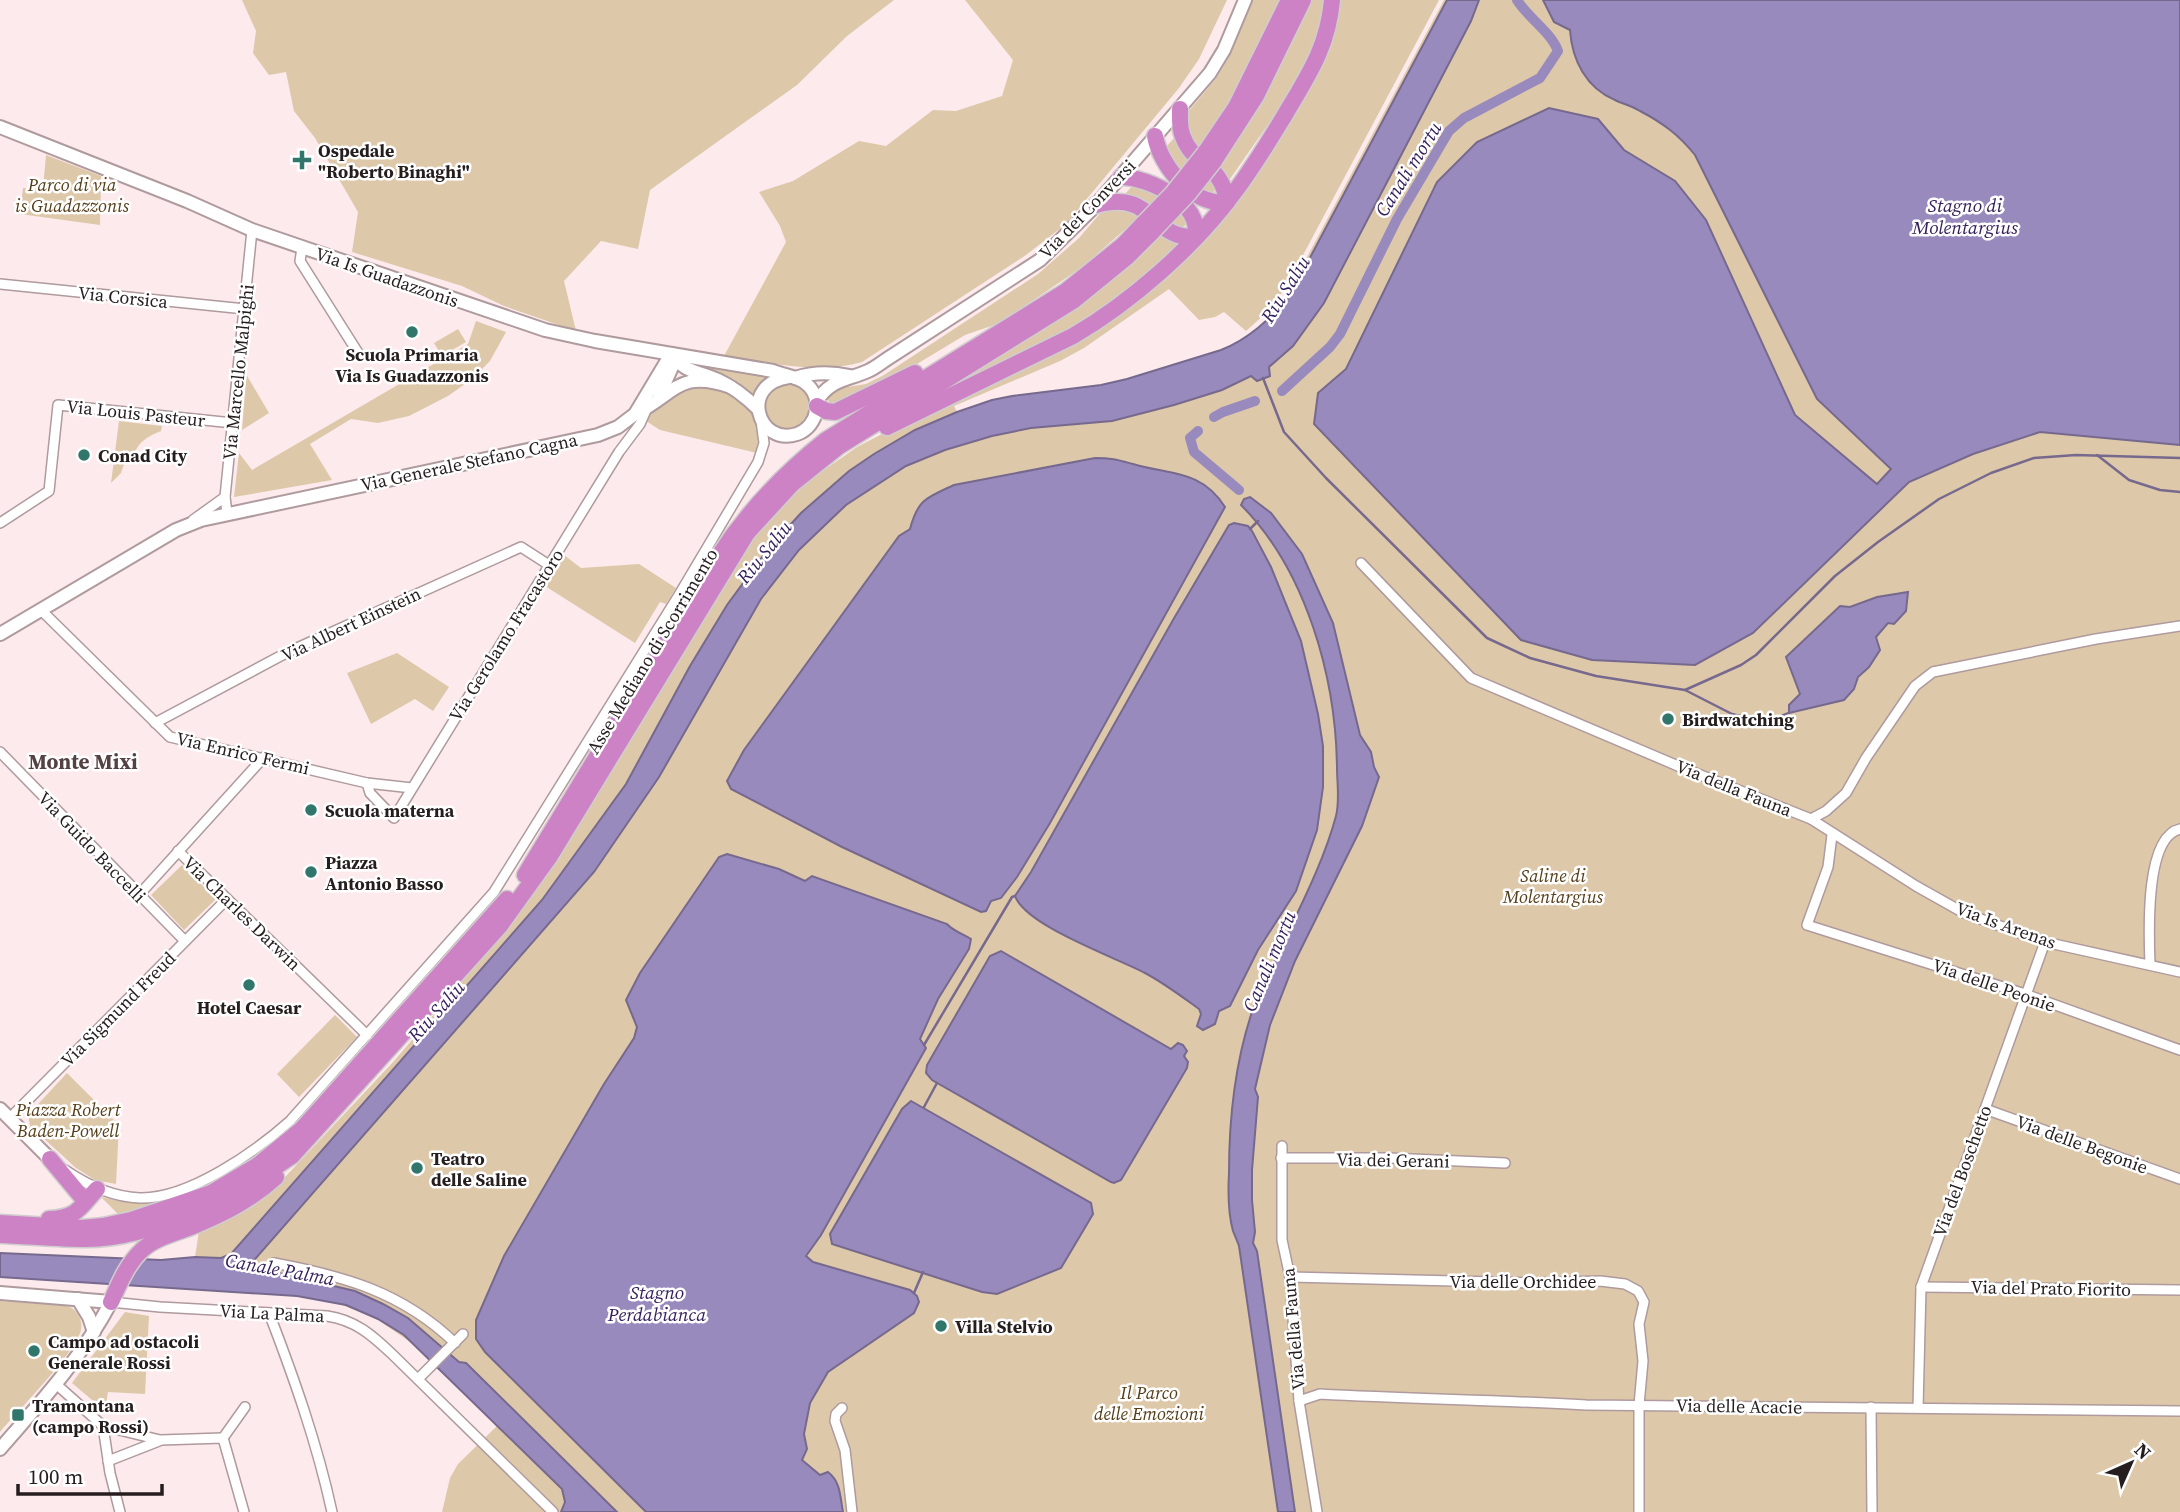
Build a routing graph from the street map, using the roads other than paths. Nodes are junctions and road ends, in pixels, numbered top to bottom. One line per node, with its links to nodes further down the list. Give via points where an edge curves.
1 (1245, 0): 5 (street, Via dei Conversi, via 1218,61)
2 (1289, 0): 8 (highway, Asse Mediano di Scorrimento)
3 (1303, 0): 8 (highway, Asse Mediano di Scorrimento, via 1256,96)
4 (1332, 0): 10 (highway, via 1328,32 1316,63 1262,154)
5 (1180, 109): 7 (street, Via dei Conversi); 10 (highway, via 1183,139 1222,180)
6 (0, 127): 13 (street, Via Is Guadazzonis)
7 (1155, 136): 9 (street, Via dei Conversi); 10 (highway, via 1157,151 1175,176 1200,197 1217,204)
8 (1209, 157): 12 (highway, Asse Mediano di Scorrimento, bridge, via 1188,194)
9 (1121, 177): 11 (street, Via dei Conversi); 14 (highway, via 1144,179 1183,204 1197,227)
10 (1227, 202): 14 (highway)
11 (1096, 205): 14 (highway, via 1127,201 1181,238); 23 (street, Via dei Conversi, via 1040,260 887,359)
12 (1148, 228): 20 (highway, Asse Mediano di Scorrimento, via 1066,291); 32 (highway, Asse Mediano di Scorrimento, via 1128,257 1073,301)
13 (252, 230): 15 (street, Via Is Guadazzonis); 17 (street, Via Marcello Malpighi)
14 (1195, 237): 32 (highway, via 1156,275 1090,326 872,435)
15 (302, 248): 18 (street, Via Is Guadazzonis, via 545,330); 19 (street, via 300,261)
16 (0, 284): 17 (street, Via Corsica)
17 (245, 309): 30 (street, Via Marcello Malpighi)
18 (671, 354): 21 (street, Via Is Guadazzonis); 25 (street, via 683,368); 26 (street, via 672,367); 28 (street, Via Generale Stefano Cagna)
19 (360, 356)
20 (938, 370): 27 (highway, via 923,369 835,412); 72 (highway, Asse Mediano di Scorrimento, via 826,440 751,509 511,895 287,1143 211,1193 166,1210 103,1226)
21 (773, 372): 22 (street); 24 (street, Via Is Guadazzonis)
22 (808, 373): 23 (street, Via dei Conversi); 24 (street, Via dei Conversi)
23 (850, 376): 27 (street, via 824,390)
24 (792, 377): 27 (street, via 811,388); 29 (street, via 768,384 760,395)
25 (731, 387): 26 (street, via 691,381); 29 (street)
26 (658, 397): 28 (street)
27 (817, 404): 29 (street, via 809,426 791,435 772,432)
28 (641, 411): 31 (street, Via Generale Stefano Cagna); 33 (street, Via Gerolamo Fracastoro, via 635,432)
29 (760, 414): 59 (street, via 764,443 758,462 494,892)
30 (233, 423): 34 (street, Via Marcello Malpighi); 36 (street, Via Louis Pasteur, via 58,405 49,491)
31 (618, 427): 33 (street); 35 (street, Via Generale Stefano Cagna, via 598,435)
32 (862, 432): 64 (highway, Asse Mediano di Scorrimento, via 809,469 747,533 533,882 499,927)
33 (619, 452): 39 (street, Via Gerolamo Fracastoro)
34 (225, 497): 35 (street, Via Marcello Malpighi); 37 (street, Via Generale Stefano Cagna)
35 (228, 513): 37 (street, Via Generale Stefano Cagna)
36 (0, 523)
37 (185, 526): 40 (street, Via Generale Stefano Cagna)
38 (1361, 563): 48 (street, Via della Fauna, via 1471,678)
39 (549, 565): 43 (street, Via Albert Einstein, via 521,547 288,652); 47 (street, Via Gerolamo Fracastoro)
40 (41, 611): 42 (street, Via Generale Stefano Cagna); 43 (street, Via Enrico Fermi)
41 (2180, 626): 48 (street, Via della Fauna, via 1933,672 1915,686 1846,793)
42 (0, 634)
43 (155, 723): 45 (street, Via Enrico Fermi, via 170,737)
44 (0, 752): 52 (street, Via Guido Baccelli)
45 (264, 757): 46 (street, Via Enrico Fermi); 51 (street, Via Charles Darwin)
46 (367, 783): 47 (street, Via Enrico Fermi); 47 (street, Via Gerolamo Fracastoro, via 370,793 394,818)
47 (412, 788)
48 (1811, 819): 50 (street, Via Is Arenas)
49 (2180, 829): 56 (street, via 2164,838 2154,868)
50 (1832, 835): 55 (street, Via Is Arenas, via 1964,913); 58 (street, Via delle Peonie, via 1828,867 1807,925)
51 (178, 851): 52 (street); 53 (street, Via Charles Darwin)
52 (138, 896): 54 (street, Via Guido Baccelli)
53 (227, 899): 54 (street, Via Sigmund Freud); 59 (street, Via Charles Darwin)
54 (184, 941): 62 (street, Via Sigmund Freud)
55 (2045, 942): 56 (street, Via Is Arenas); 58 (street, Via del Boschetto)
56 (2150, 965): 57 (street, Via Is Arenas)
57 (2180, 972)
58 (2025, 995): 60 (street, Via delle Peonie); 61 (street, Via del Boschetto)
59 (367, 1035): 69 (street, via 290,1121 217,1174 160,1196 139,1198)
60 (2180, 1050)
61 (1985, 1109): 68 (street, Via delle Begonie); 78 (street, Via del Boschetto)
62 (5, 1114): 66 (street)
63 (1282, 1146): 65 (street, Via della Fauna)
64 (292, 1156): 74 (highway, Asse Mediano di Scorrimento, via 193,1213); 75 (highway, via 254,1197 160,1239)
65 (1281, 1158): 67 (street, Via dei Gerani); 77 (street, Via della Fauna, via 1282,1240)
66 (50, 1159): 69 (street); 70 (highway)
67 (1505, 1163)
68 (2180, 1179)
69 (97, 1189): 70 (highway)
70 (85, 1201): 72 (highway, via 81,1210 69,1216 39,1219)
71 (0, 1223): 72 (highway, Asse Mediano di Scorrimento)
72 (32, 1225)
73 (0, 1235): 74 (highway, Asse Mediano di Scorrimento)
74 (106, 1238): 75 (highway, via 125,1247)
75 (131, 1261): 81 (highway)
76 (274, 1263): 86 (street, via 370,1287 418,1312)
77 (1290, 1278): 89 (street, Via della Fauna); 90 (street, Via delle Orchidee, via 1625,1284 1644,1301 1639,1324 1643,1361)
78 (1921, 1287): 79 (street, Via del Prato Fiorito); 94 (street, Via del Boschetto)
79 (2180, 1290)
80 (0, 1293): 82 (street, Via La Palma)
81 (113, 1297): 82 (street, Via La Palma); 83 (street, Via La Palma, via 160,1307); 84 (street)
82 (78, 1299): 84 (street)
83 (269, 1313): 87 (street, Via La Palma, via 352,1322); 103 (street, via 295,1378)
84 (94, 1332): 88 (street)
85 (463, 1334): 86 (street)
86 (453, 1345): 87 (street)
87 (418, 1379): 104 (street, Via La Palma)
88 (56, 1384): 96 (street); 99 (street)
89 (1299, 1401): 90 (street, Via delle Acacie, via 1320,1394); 106 (street, Via della Fauna)
90 (1639, 1405): 92 (street, Via delle Acacie); 107 (street)
91 (245, 1407): 97 (street)
92 (1871, 1407): 94 (street, Via delle Acacie); 108 (street)
93 (842, 1408): 105 (street, via 835,1420 845,1450)
94 (1918, 1408): 95 (street, Via delle Acacie)
95 (2180, 1411)
96 (103, 1426): 98 (street); 100 (street)
97 (223, 1438): 98 (street); 102 (street)
98 (160, 1440): 100 (street)
99 (0, 1449)
100 (108, 1461): 101 (street)
101 (120, 1512)
102 (244, 1512)
103 (332, 1512)
104 (553, 1512)
105 (852, 1512)
106 (1317, 1512)
107 (1639, 1512)
108 (1872, 1512)

